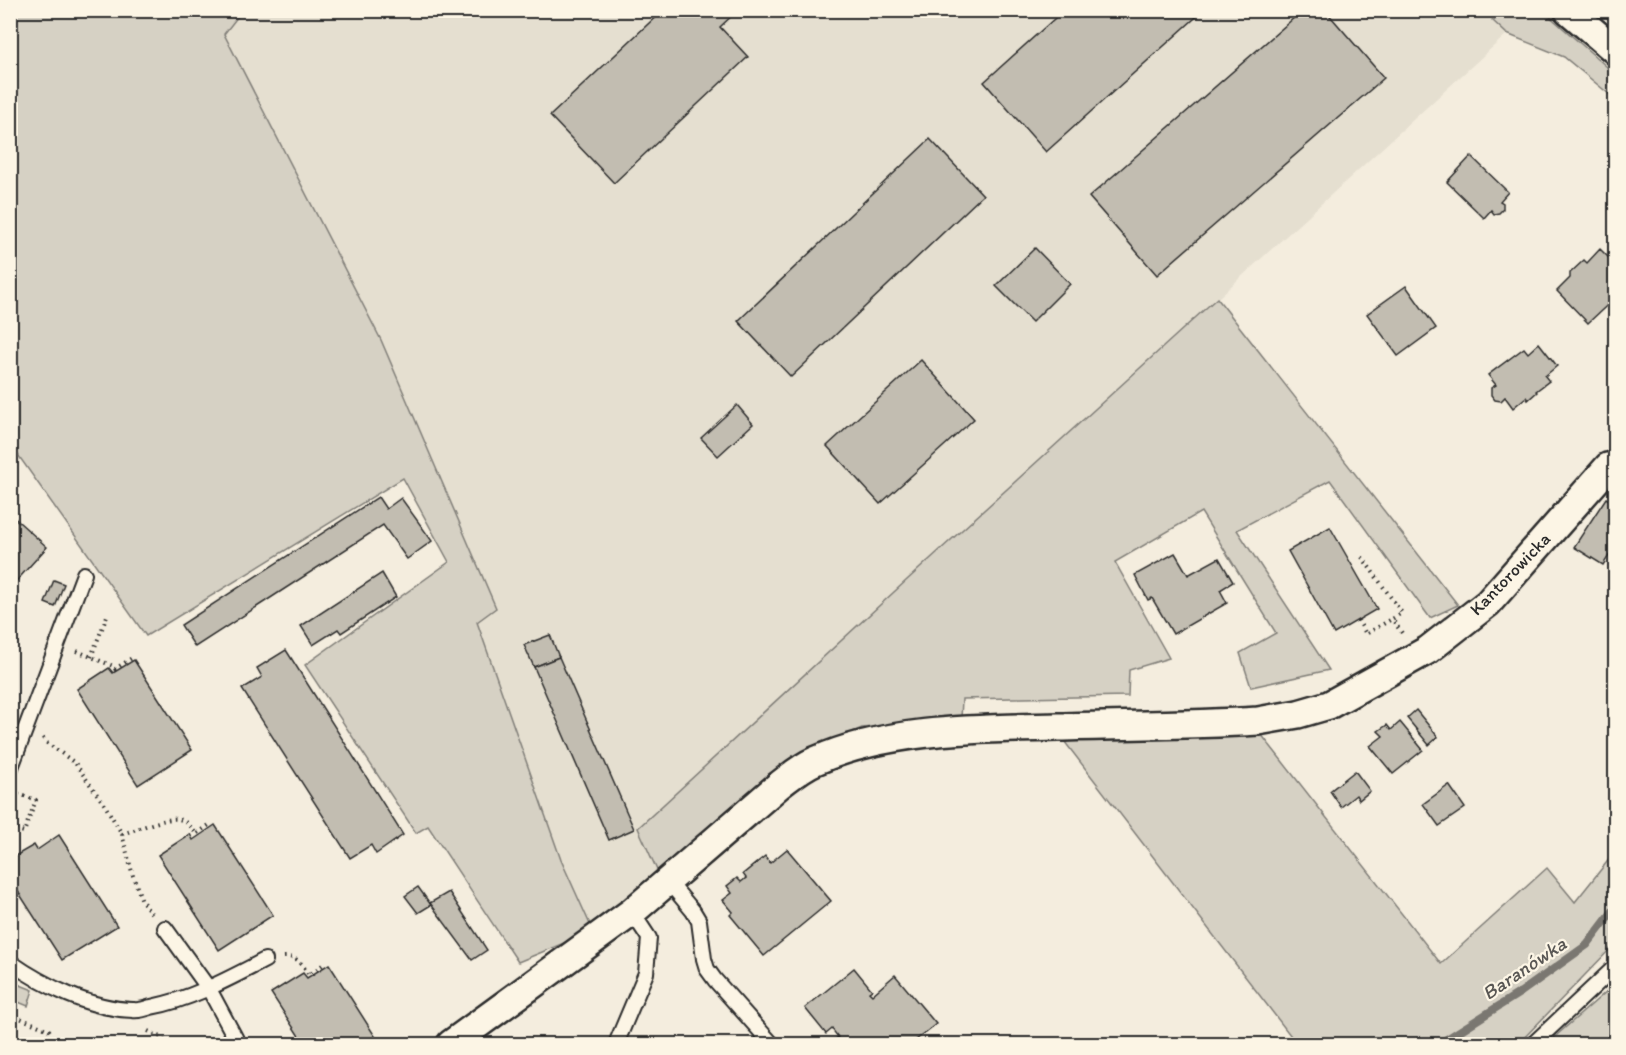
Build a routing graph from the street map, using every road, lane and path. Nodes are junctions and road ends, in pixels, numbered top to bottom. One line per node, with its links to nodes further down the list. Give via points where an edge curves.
1 (1568, 10): 2 (street)
2 (1616, 51)
3 (1616, 466): 16 (street, Kantorowicka, via 1608,466 1488,603 1428,650 1329,705 1258,721 977,729 900,737 843,750 797,771)
4 (1362, 557): 7 (path, via 1402,613)
5 (84, 574): 12 (lane)
6 (106, 616): 10 (path, via 91,657 115,669)
7 (1392, 619): 8 (path, via 1366,634); 9 (path)
8 (1358, 620)
9 (1402, 633)
10 (132, 658)
11 (40, 731): 14 (path, via 47,743 75,763 122,834 170,819 185,822 196,834)
12 (10, 770)
13 (19, 786): 15 (path, via 16,793 36,800 24,832)
14 (212, 823)
15 (10, 828)
16 (668, 881): 17 (street, Kantorowicka); 28 (lane, via 699,921 707,969)
17 (632, 912): 26 (street, Kantorowicka); 27 (lane, via 649,938 646,973)
18 (165, 928): 22 (lane)
19 (265, 960): 22 (lane)
20 (10, 962): 22 (lane, via 55,988 94,1004 134,1011)
21 (1616, 966): 29 (lane)
22 (209, 989): 24 (lane)
23 (10, 1014): 25 (path, via 49,1030)
24 (238, 1043)
25 (48, 1044)
26 (452, 1044)
27 (616, 1044)
28 (772, 1044)
29 (1533, 1044)

